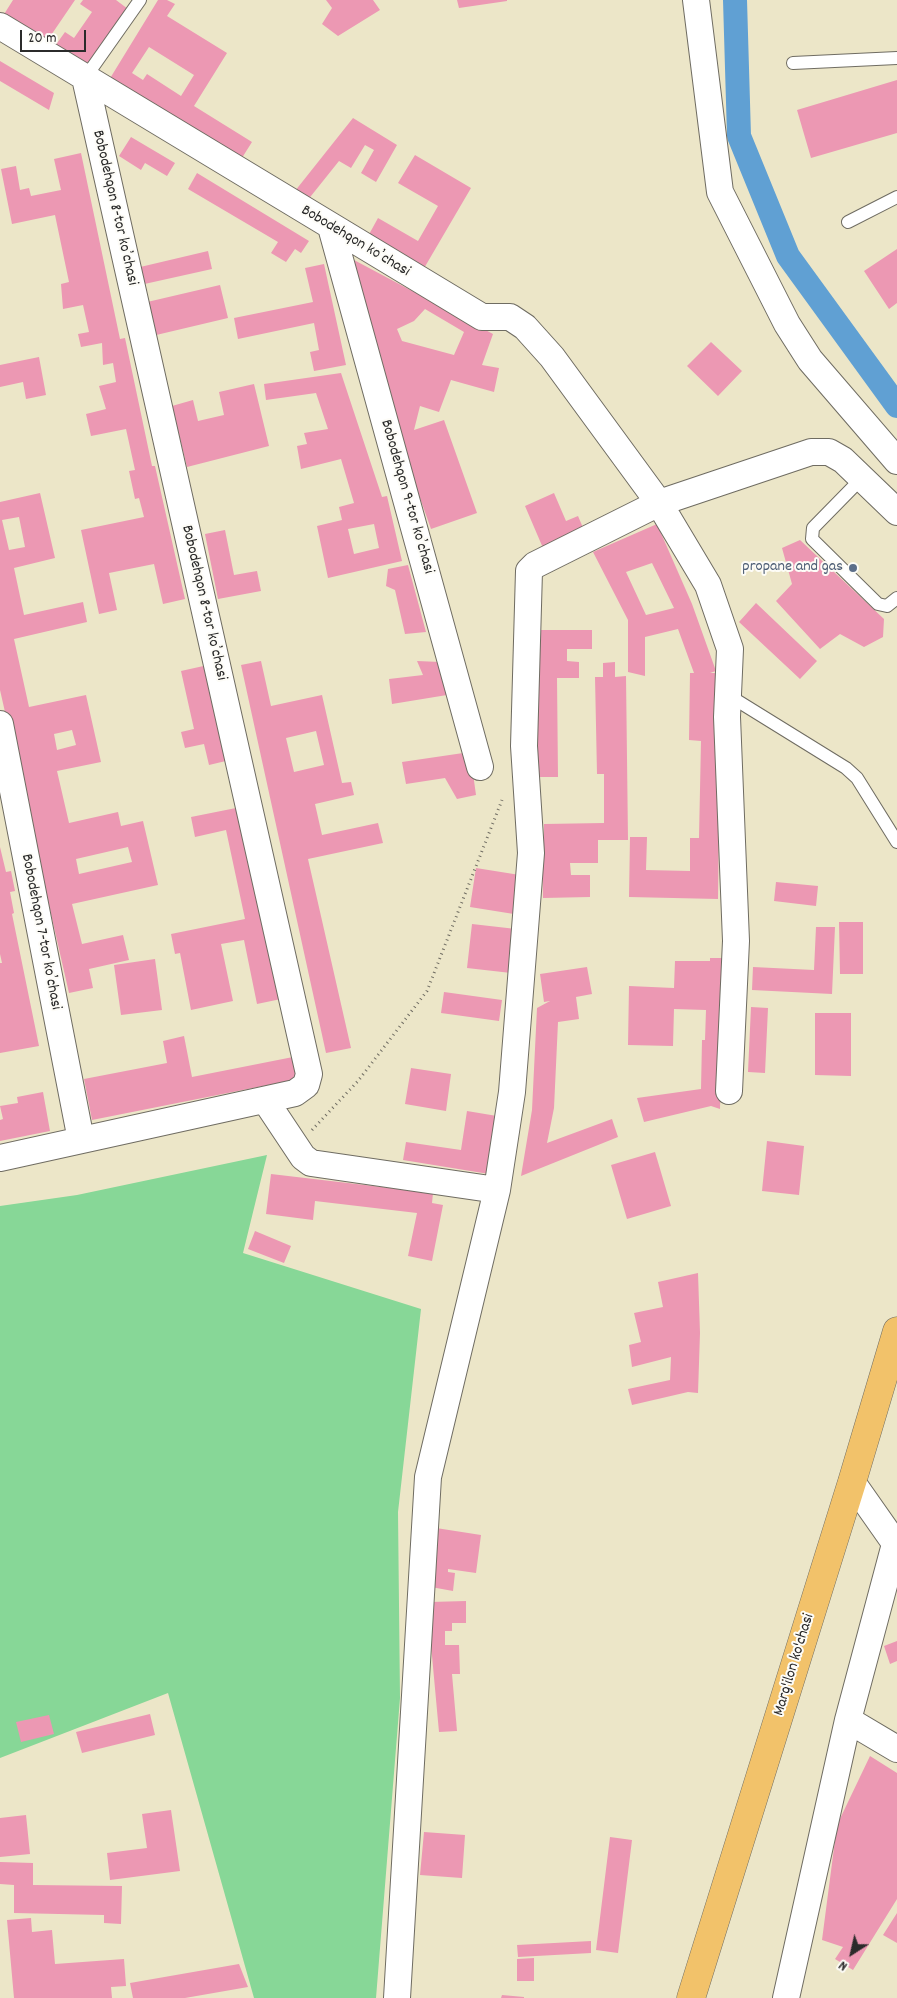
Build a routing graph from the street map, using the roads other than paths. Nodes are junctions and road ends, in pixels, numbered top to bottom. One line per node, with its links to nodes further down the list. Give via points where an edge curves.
1 (696, 0): 10 (street, via 720,192 787,324 810,360)
2 (137, 1): 6 (lane)
3 (0, 26): 6 (street, Bobodehqon koʼchasi)
4 (897, 58): 5 (lane)
5 (792, 63)
6 (85, 78): 9 (street, Bobodehqon koʼchasi); 20 (street, Bobodehqon 8-tor koʼchasi, via 308,1074 306,1085 295,1093)
7 (897, 197): 8 (lane)
8 (848, 222)
9 (331, 227): 12 (street, Bobodehqon koʼchasi, via 482,317 510,317 525,327 552,357); 17 (street, Bobodehqon 9-tor koʼchasi)
10 (897, 461)
11 (862, 478): 12 (street, via 829,452 811,452); 13 (street); 14 (lane, via 813,528 812,538 878,604 887,606)
12 (659, 503): 15 (street, Bobodehqon koʼchasi, via 708,585 730,649); 23 (street, via 535,565 529,571 524,746 531,852 512,1092)
13 (897, 512)
14 (897, 598)
15 (728, 695): 18 (lane, via 846,768 857,778); 19 (street, Bobodehqon koʼchasi, via 736,941)
16 (0, 724): 21 (street, Bobodehqon 7-tor koʼchasi)
17 (480, 767)
18 (897, 842)
19 (729, 1091)
20 (265, 1100): 21 (street, Bobodehqon 8-tor koʼchasi); 23 (street, via 311,1164)
21 (81, 1140): 22 (street, Bobodehqon 8-tor koʼchasi)
22 (0, 1158)
23 (497, 1190): 29 (street, via 428,1477)
24 (897, 1331): 25 (main road, Marg'ilon ko'chasi)
25 (852, 1482): 26 (street); 30 (main road, Marg'ilon ko'chasi)
26 (896, 1545): 27 (street)
27 (848, 1720): 28 (street); 31 (street)
28 (897, 1749)
29 (396, 1998)
30 (692, 1998)
31 (786, 1998)

